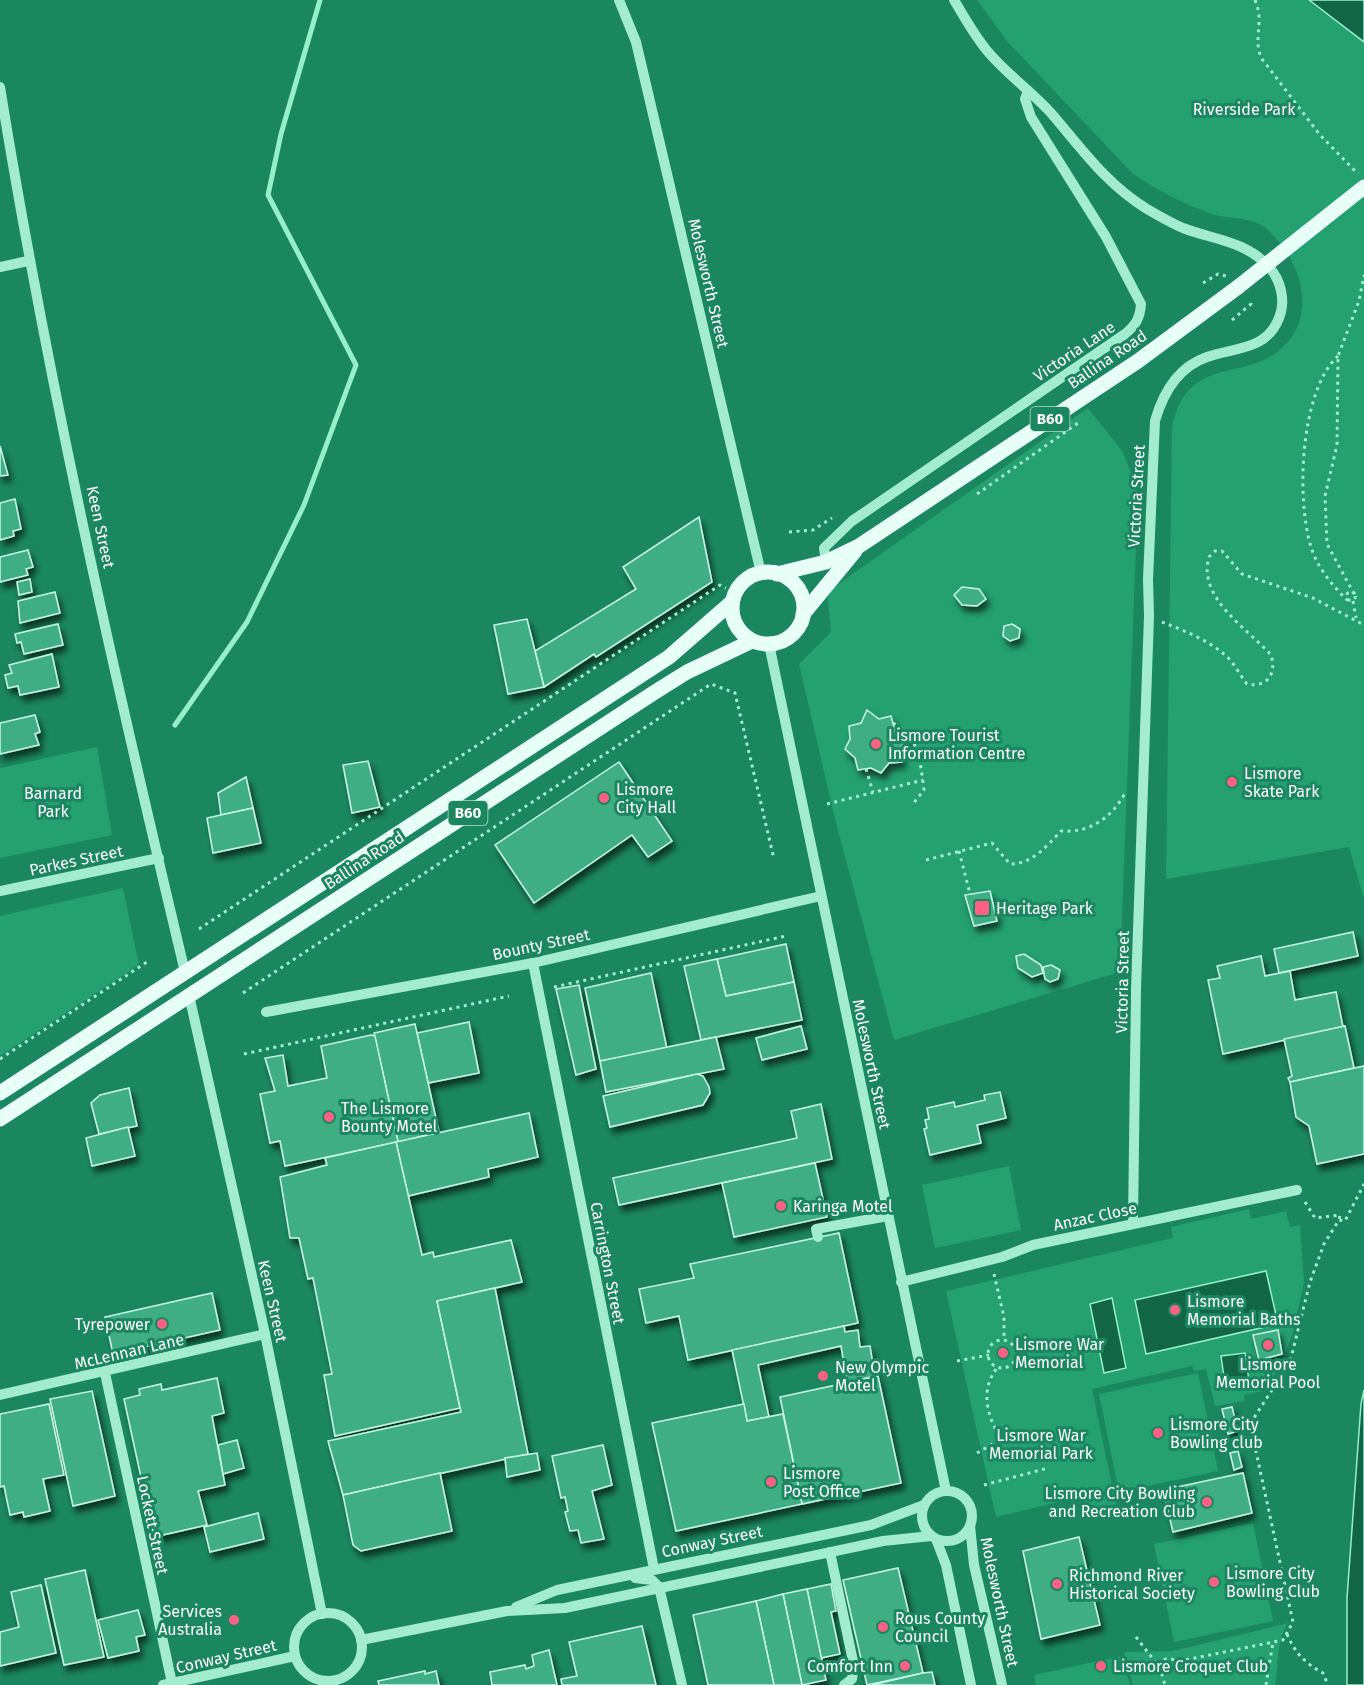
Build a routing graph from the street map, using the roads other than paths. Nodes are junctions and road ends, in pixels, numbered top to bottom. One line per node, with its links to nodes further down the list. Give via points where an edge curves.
1 (954, 0): 4 (street, Victoria Street, via 988,53)
2 (622, 1): 10 (street, Molesworth Street, via 636,42)
3 (0, 87): 6 (street, Keen Street)
4 (1028, 91): 9 (street, Victoria Lane, via 1025,99 1031,117 1106,237 1141,304 1140,316 1125,334 852,521 824,548); 27 (street, Victoria Street, via 1113,185 1183,228 1245,248 1270,268 1282,290 1280,317 1267,336 1246,349 1195,362 1175,379 1163,397 1155,421 1136,988)
5 (1364, 186): 8 (main road, Ballina Road / B60, bridge, via 1138,361)
6 (28, 261): 7 (street); 16 (street, Keen Street)
7 (0, 267)
8 (859, 546): 9 (main road, Ballina Road / B60); 13 (main road, Ballina Road / B60)
9 (826, 562): 11 (main road, Ballina Road / B60)
10 (761, 573): 11 (main road, B60); 12 (main road, B60, via 751,576)
11 (777, 574): 13 (main road, via 795,585)
12 (734, 597): 14 (main road, via 734,620); 20 (main road, Ballina Road / B60, via 669,657)
13 (803, 614): 15 (main road, B60, via 795,632)
14 (752, 640): 15 (main road); 21 (main road, Ballina Road / B60, via 655,692)
15 (769, 644): 18 (street, Molesworth Street)
16 (159, 858): 17 (street, Parkes Street); 20 (street, Keen Street)
17 (0, 891)
18 (821, 896): 19 (street, Bounty Street); 26 (street, Molesworth Street)
19 (533, 963): 22 (street, Bounty Street); 38 (street, Carrington Street)
20 (185, 972): 23 (main road, Ballina Road / B60)
21 (189, 995): 24 (main road, Ballina Road / B60); 30 (street, Keen Street)
22 (266, 1012)
23 (0, 1093)
24 (0, 1119)
25 (1297, 1190): 27 (street, Anzac Close)
26 (888, 1216): 28 (street, via 816,1229); 29 (street, Molesworth Street)
27 (1133, 1223): 29 (street, Anzac Close, via 1033,1245 1002,1257)
28 (818, 1237)
29 (902, 1282): 33 (street, Molesworth Street)
30 (265, 1334): 31 (street, McLennan Lane); 42 (street, Keen Street)
31 (105, 1373): 32 (street, McLennan Lane); 47 (street, Lockett Street)
32 (0, 1395)
33 (946, 1491): 34 (street, via 933,1495); 35 (street, via 958,1493 968,1502 972,1513)
34 (924, 1505): 36 (street, via 922,1521); 38 (street, Conway Street, via 871,1525)
35 (970, 1526): 36 (street, via 958,1538 947,1541); 52 (street, Molesworth Street, via 974,1565)
36 (933, 1537): 37 (street, Conway Street, via 893,1539); 51 (street, via 946,1565)
37 (830, 1552): 39 (street, Conway Street); 50 (street, via 854,1666 852,1678)
38 (654, 1569): 40 (street, Conway Street)
39 (659, 1587): 40 (street, via 652,1580 639,1577); 41 (street, Conway Street, via 565,1608); 49 (street)
40 (557, 1590): 41 (street, Conway Street)
41 (507, 1611): 43 (street, Conway Street)
42 (322, 1614): 43 (street, via 342,1616 351,1622); 44 (street, via 303,1625 297,1634)
43 (361, 1640): 45 (street)
44 (295, 1656): 46 (street); 47 (street, Conway Street)
45 (354, 1668): 46 (street, via 337,1679); 48 (street)
46 (318, 1682)
47 (168, 1684)
48 (352, 1685)
49 (682, 1685)
50 (844, 1685)
51 (971, 1685)
52 (1002, 1685)

